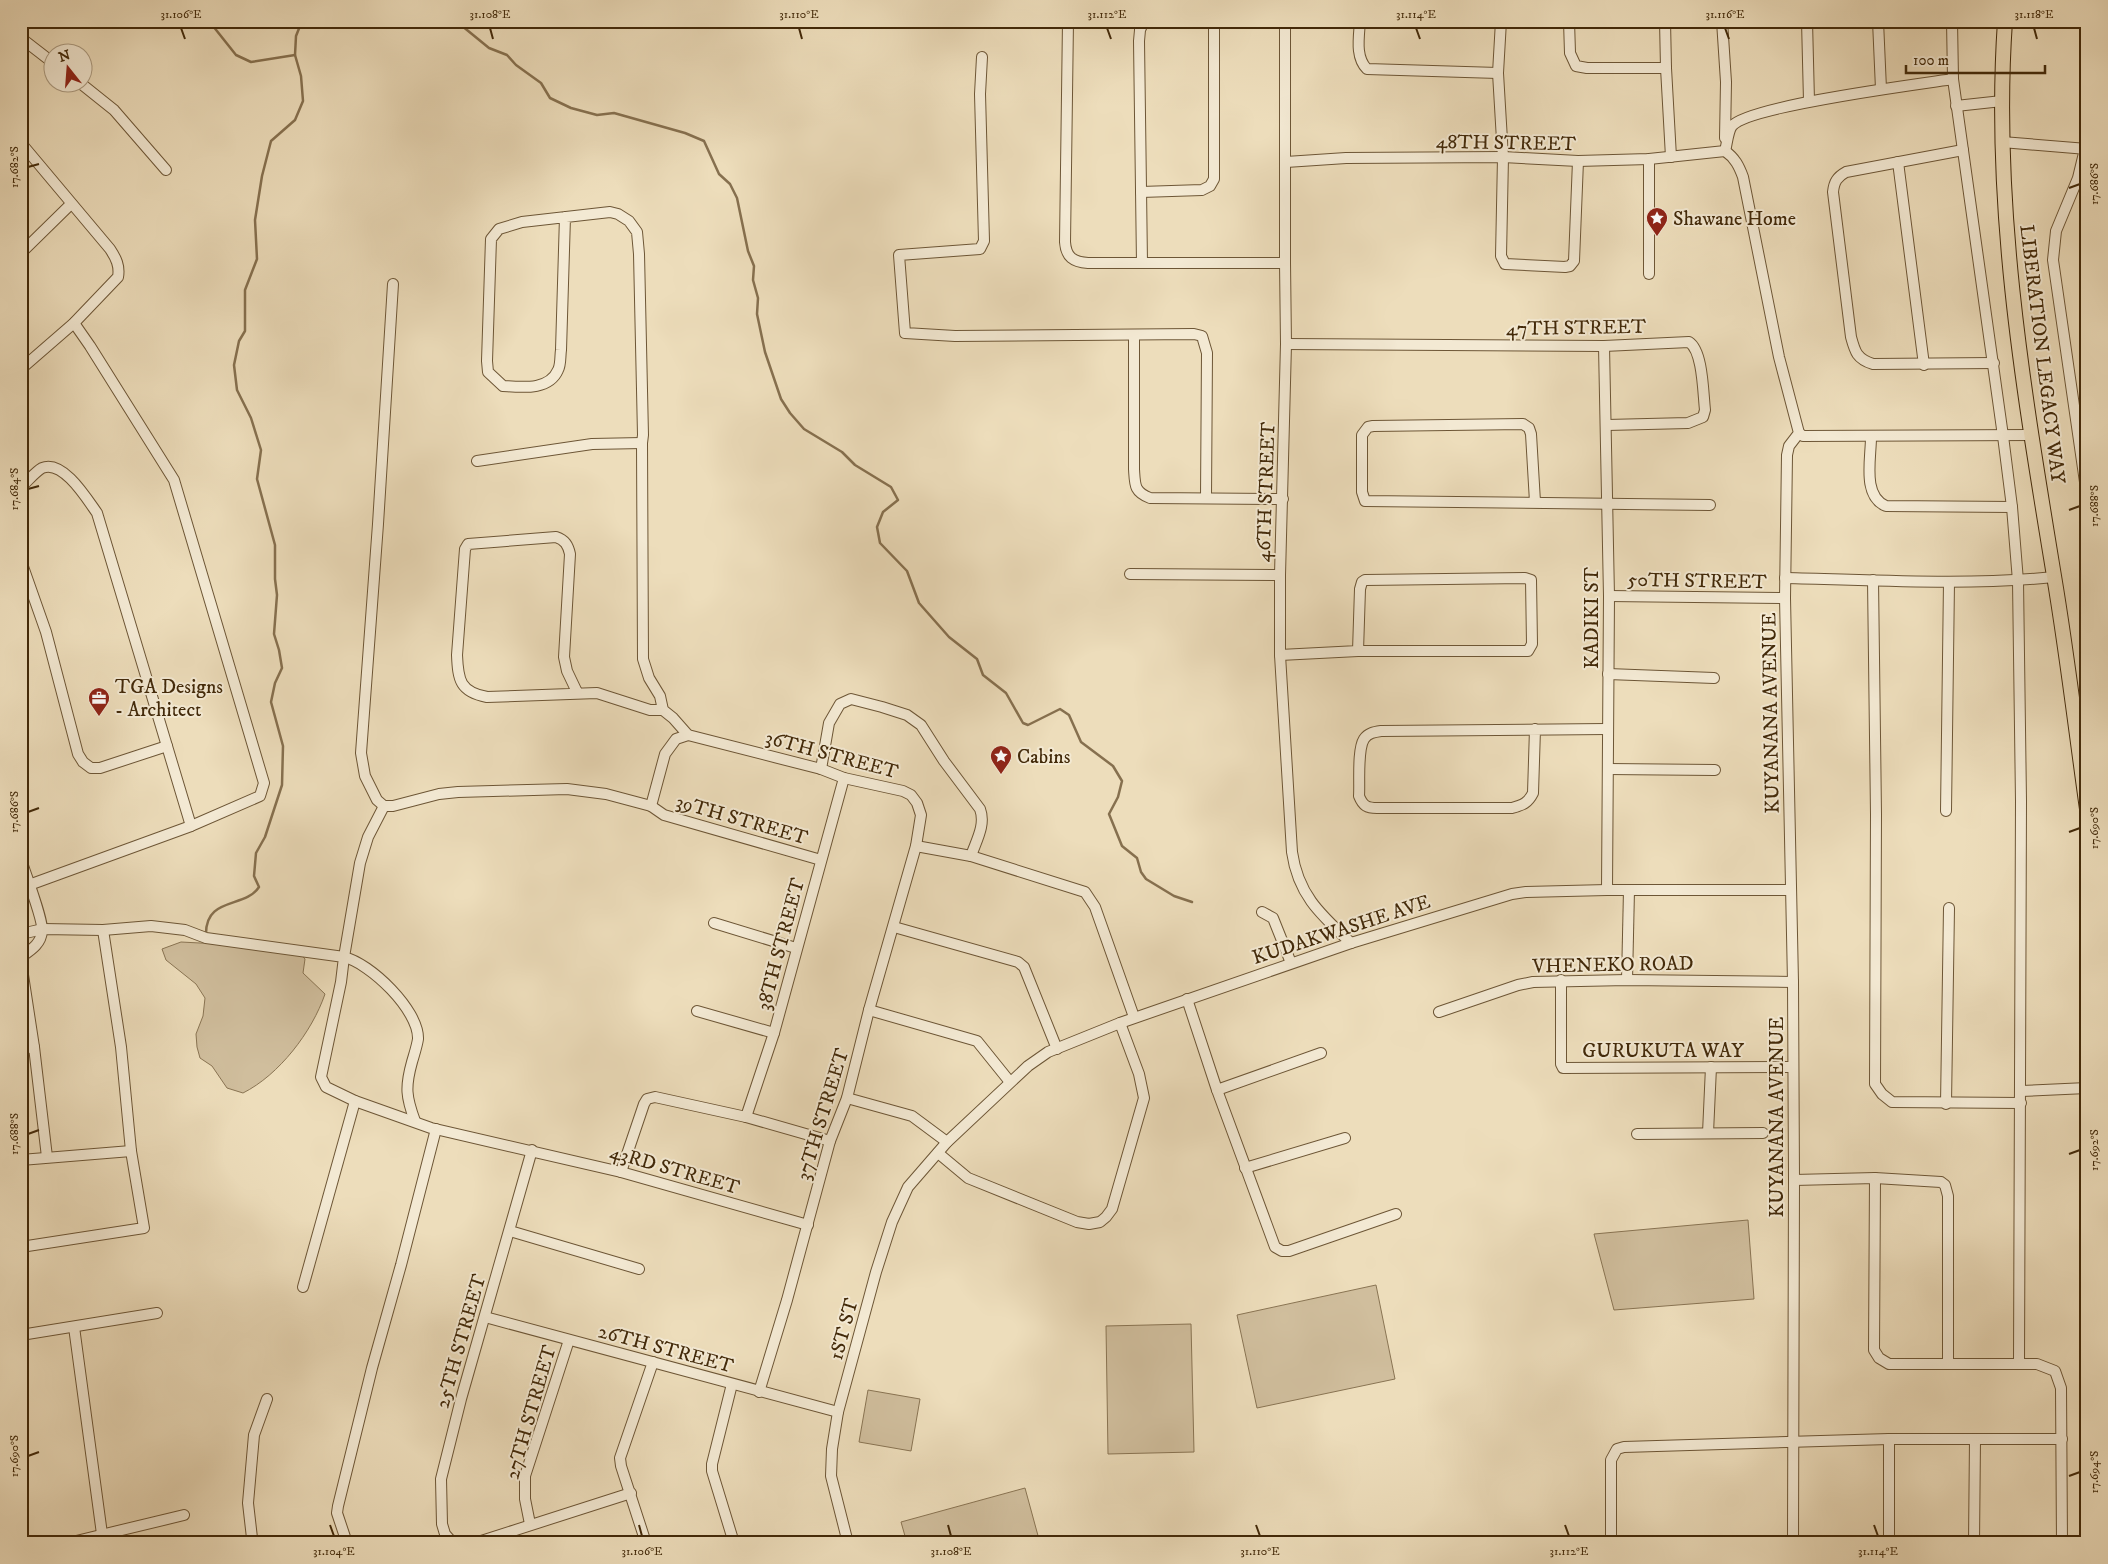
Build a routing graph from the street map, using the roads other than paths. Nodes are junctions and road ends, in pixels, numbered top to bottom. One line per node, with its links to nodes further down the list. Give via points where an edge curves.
1 (1068, 21): 41 (street, via 1066,250 1078,263)
2 (1144, 21): 37 (street, via 1139,41)
3 (1214, 21): 37 (street, via 1214,179 1202,190)
4 (1285, 21): 34 (street, 46TH STREET)
5 (1360, 21): 18 (street, via 1359,56 1367,69)
6 (1501, 21): 18 (street)
7 (1569, 21): 17 (street, via 1570,53 1576,66)
8 (1665, 21): 17 (street)
9 (1722, 21): 29 (street, via 1726,82)
10 (1807, 21): 22 (street)
11 (1878, 21): 20 (street)
12 (1952, 21): 19 (street)
13 (2005, 21): 23 (main road, LIBERATION LEGACY WAY)
14 (21, 38): 15 (street)
15 (42, 54)
16 (982, 57): 46 (street, via 984,241 980,249 899,256 905,333 955,336)
17 (1666, 68): 31 (street)
18 (1498, 72): 30 (street)
19 (1953, 79): 20 (street); 24 (street)
20 (1881, 89): 22 (street)
21 (92, 92): 36 (street, via 114,110)
22 (1809, 101): 29 (street, via 1742,119 1732,126)
23 (2002, 101): 24 (street); 25 (main road, LIBERATION LEGACY WAY)
24 (1956, 106): 28 (street)
25 (2002, 142): 27 (street); 54 (main road, LIBERATION LEGACY WAY, via 2008,248)
26 (21, 143): 38 (street)
27 (2086, 149): 60 (street, via 2056,231 2053,260)
28 (1963, 150): 35 (street); 49 (street)
29 (1725, 152): 31 (street, 48TH STREET); 53 (street, via 1732,156 1743,177 1779,357)
30 (1503, 157): 33 (street, 48TH STREET); 33 (street, via 1502,261 1539,267 1565,267 1574,261); 34 (street, 48TH STREET, via 1346,158)
31 (1671, 157): 32 (street, 48TH STREET)
32 (1649, 158): 33 (street, 48TH STREET); 43 (street)
33 (1578, 161)
34 (1286, 162): 42 (street, 46TH STREET)
35 (1898, 162): 50 (street); 50 (street, via 1846,172 1834,183 1832,192 1856,355 1872,364)
36 (166, 170)
37 (1141, 192): 41 (street)
38 (71, 204): 40 (street); 45 (street, via 110,249 119,270 118,277)
39 (565, 217): 39 (street, via 514,224 499,229 491,239 487,362 488,372 503,386 540,386 551,381 558,370); 57 (street, via 610,212 629,221 637,232)
40 (21, 253)
41 (1142, 263): 42 (street)
42 (1284, 263): 47 (street, 46TH STREET)
43 (1649, 274)
44 (393, 284): 91 (street, via 361,753 365,776 377,800)
45 (74, 323): 51 (street); 95 (street, via 174,480 264,783 260,796)
46 (1134, 335): 61 (street, via 1136,488 1141,495 1150,498); 61 (street, via 1202,336 1207,353)
47 (1286, 344): 48 (street, 47TH STREET); 62 (street, 46TH STREET)
48 (1604, 346): 52 (street, KADIKI ST); 52 (street, 47TH STREET, via 1690,342 1699,357 1705,410 1703,417 1688,423)
49 (1994, 363): 50 (street); 55 (street)
50 (1924, 365)
51 (21, 370)
52 (1607, 425): 64 (street, KADIKI ST)
53 (1799, 433): 56 (street, via 1803,436); 71 (street, KUYANANA AVENUE, via 1787,455)
54 (2030, 435): 55 (street); 70 (main road, LIBERATION LEGACY WAY)
55 (2003, 436): 56 (street); 66 (street)
56 (1871, 437): 66 (street, via 1870,485 1877,502 1886,506)
57 (642, 443): 58 (street, via 592,444); 82 (street, via 643,659)
58 (477, 461)
59 (21, 487): 86 (street, via 42,468 61,470 80,488 97,513)
60 (2087, 496)
61 (1206, 497): 62 (street)
62 (1283, 499): 69 (street, 46TH STREET)
63 (1535, 502): 63 (street, via 1365,501 1362,492 1362,435 1368,426 1523,424 1531,434); 64 (street)
64 (1607, 504): 65 (street); 75 (street, KADIKI ST)
65 (1710, 505)
66 (2012, 507): 73 (street)
67 (21, 561): 86 (street, via 46,632 78,754 83,762 91,768 100,768)
68 (1130, 574): 69 (street)
69 (1280, 575): 78 (street, 46TH STREET)
70 (2054, 577): 73 (street); 93 (main road, LIBERATION LEGACY WAY)
71 (1785, 578): 72 (street); 76 (street, KUYANANA AVENUE)
72 (1872, 580): 74 (street); 139 (street, via 1876,814 1875,1084 1892,1102)
73 (2018, 581): 74 (street); 136 (street)
74 (1949, 582): 94 (street)
75 (1609, 596): 76 (street, 50TH STREET); 79 (street, KADIKI ST)
76 (1785, 598): 103 (street, KUYANANA AVENUE)
77 (1358, 651): 77 (street, via 1528,651 1532,644 1531,580 1365,580 1360,584); 78 (street)
78 (1280, 655): 111 (street, 46TH STREET, via 1295,873 1300,886 1322,915)
79 (1608, 674): 80 (street); 84 (street, KADIKI ST)
80 (1714, 678)
81 (577, 692): 81 (street, via 487,697 472,694 461,683 457,655 468,544 556,537 568,546 564,657); 82 (street, via 597,693 650,710)
82 (663, 710): 85 (street)
83 (1534, 729): 83 (street, via 1371,732 1361,745 1362,804 1368,808 1520,806 1528,802 1533,793); 84 (street)
84 (1607, 729): 88 (street, KADIKI ST)
85 (688, 735): 87 (street, 36TH STREET); 92 (street, 39TH STREET, via 676,738 665,754)
86 (167, 746): 95 (street)
87 (821, 769): 90 (street, 36TH STREET); 97 (street, via 829,724 840,704 851,699 907,715 921,725 980,809 982,826)
88 (1608, 769): 89 (street); 101 (street, KADIKI ST)
89 (1715, 770)
90 (844, 778): 96 (street, 36TH STREET, via 911,795 921,814); 99 (street, 38TH STREET)
91 (384, 806): 92 (street, via 458,792 567,789 606,794); 114 (street, 43RD STREET, via 368,836 360,863)
92 (651, 806): 99 (street, 39TH STREET, via 664,815)
93 (2087, 809)
94 (1946, 811)
95 (191, 826): 100 (street)
96 (916, 846): 97 (street); 107 (street, 37TH STREET)
97 (971, 856): 124 (street, via 1086,892 1095,907)
98 (21, 860): 100 (street)
99 (821, 860): 112 (street, 38TH STREET)
100 (29, 885): 108 (street)
101 (1607, 890): 102 (street, KUDAKWASHE AVE); 111 (street, KUDAKWASHE AVE, via 1512,894)
102 (1629, 890): 103 (street, KUDAKWASHE AVE); 118 (street)
103 (1791, 890): 119 (street, KUYANANA AVENUE)
104 (1949, 908): 139 (street)
105 (1262, 912): 116 (street, via 1273,918)
106 (714, 923): 112 (street)
107 (894, 927): 121 (street, 37TH STREET); 129 (street, via 1018,962 1024,967)
108 (43, 929): 109 (street); 110 (street); 113 (street, via 33,949)
109 (103, 930): 114 (street, via 131,926 168,928 206,938); 151 (street, via 121,1047)
110 (21, 934)
111 (1351, 942): 116 (street, KUDAKWASHE AVE)
112 (796, 948): 126 (street, 38TH STREET)
113 (21, 957)
114 (344, 957): 138 (street, 43RD STREET, via 321,1077 326,1087); 142 (street, via 369,969 388,985 414,1023 418,1038 406,1095)
115 (21, 962): 127 (street)
116 (1291, 963): 120 (street, KUDAKWASHE AVE)
117 (1561, 980): 118 (street, VHENEKO ROAD); 123 (street, VHENEKO ROAD, via 1518,985); 132 (street, GURUKUTA WAY, via 1563,1068)
118 (1627, 980): 119 (street, VHENEKO ROAD)
119 (1793, 982): 131 (street, KUYANANA AVENUE)
120 (1187, 999): 124 (street, KUDAKWASHE AVE); 135 (street)
121 (869, 1010): 133 (street, via 976,1041); 137 (street, 37TH STREET)
122 (697, 1011): 126 (street)
123 (1439, 1012)
124 (1134, 1017): 125 (street, KUDAKWASHE AVE)
125 (1120, 1022): 129 (street, KUDAKWASHE AVE); 152 (street, via 1144,1098 1112,1209 1100,1222 1077,1222 968,1178)
126 (774, 1033): 141 (street, 38TH STREET)
127 (34, 1047): 128 (street); 153 (street)
128 (21, 1049)
129 (1057, 1049): 133 (street, KUDAKWASHE AVE, via 1039,1057)
130 (1321, 1053): 135 (street)
131 (1793, 1067): 132 (street, GURUKUTA WAY); 158 (street, KUYANANA AVENUE)
132 (1711, 1068): 144 (street)
133 (1010, 1082): 149 (street, KUDAKWASHE AVE)
134 (2087, 1088): 136 (street)
135 (1217, 1090): 155 (street)
136 (2021, 1091): 140 (street)
137 (847, 1098): 148 (street, 37TH STREET); 149 (street, via 912,1116)
138 (355, 1101): 142 (street, 43RD STREET); 164 (street)
139 (1946, 1104): 140 (street)
140 (2021, 1104): 172 (street)
141 (746, 1117): 148 (street); 156 (street, via 647,1098)
142 (415, 1122): 143 (street, 43RD STREET)
143 (436, 1129): 150 (street, 43RD STREET); 188 (street, via 338,1506 337,1513)
144 (1708, 1133): 145 (street); 146 (street)
145 (1763, 1133)
146 (1637, 1134)
147 (1345, 1138): 155 (street)
148 (830, 1141): 160 (street, 37TH STREET)
149 (947, 1142): 152 (street, 1ST ST)
150 (532, 1150): 156 (street, 43RD STREET); 161 (street, 25TH STREET)
151 (131, 1151): 153 (street); 162 (street, via 144,1228)
152 (938, 1153): 176 (street, 1ST ST, via 908,1187 892,1222)
153 (46, 1156): 154 (street)
154 (21, 1160)
155 (1245, 1168): 159 (street, via 1275,1247 1282,1251)
156 (621, 1172): 160 (street, 43RD STREET)
157 (1875, 1178): 158 (street); 171 (street, via 1940,1182 1947,1190); 171 (street, via 1874,1350 1889,1364)
158 (1794, 1180): 180 (street, KUYANANA AVENUE)
159 (1396, 1214)
160 (808, 1225): 174 (street, 37TH STREET)
161 (510, 1231): 163 (street); 166 (street, 25TH STREET)
162 (21, 1247)
163 (639, 1269)
164 (303, 1287)
165 (157, 1313): 167 (street)
166 (485, 1316): 169 (street, 26TH STREET); 185 (street, 25TH STREET, via 441,1479 442,1524)
167 (74, 1327): 168 (street); 184 (street)
168 (21, 1335)
169 (569, 1340): 170 (street, 26TH STREET); 183 (street, 27TH STREET, via 526,1476 525,1499)
170 (652, 1362): 173 (street, 26TH STREET); 181 (street, via 620,1458)
171 (1948, 1364): 172 (street)
172 (2019, 1364): 179 (street, via 2037,1364 2055,1371 2061,1388)
173 (732, 1384): 174 (street, 26TH STREET); 191 (street, via 712,1464)
174 (759, 1392): 176 (street, 26TH STREET)
175 (266, 1399): 187 (street, via 254,1435 248,1503)
176 (838, 1412): 192 (street, 1ST ST, via 831,1476)
177 (1889, 1439): 178 (street); 180 (street); 195 (street)
178 (1974, 1439): 179 (street); 196 (street)
179 (2062, 1439): 197 (street)
180 (1793, 1441): 193 (street, via 1624,1446 1617,1449 1611,1460); 194 (street, KUYANANA AVENUE)
181 (631, 1492): 183 (street); 190 (street)
182 (184, 1515): 184 (street)
183 (530, 1524): 189 (street)
184 (102, 1534): 186 (street)
185 (452, 1542)
186 (68, 1543)
187 (254, 1543)
188 (347, 1543)
189 (475, 1543)
190 (646, 1543)
191 (734, 1543)
192 (848, 1543)
193 (1611, 1543)
194 (1793, 1543)
195 (1889, 1543)
196 (1974, 1543)
197 (2062, 1543)

